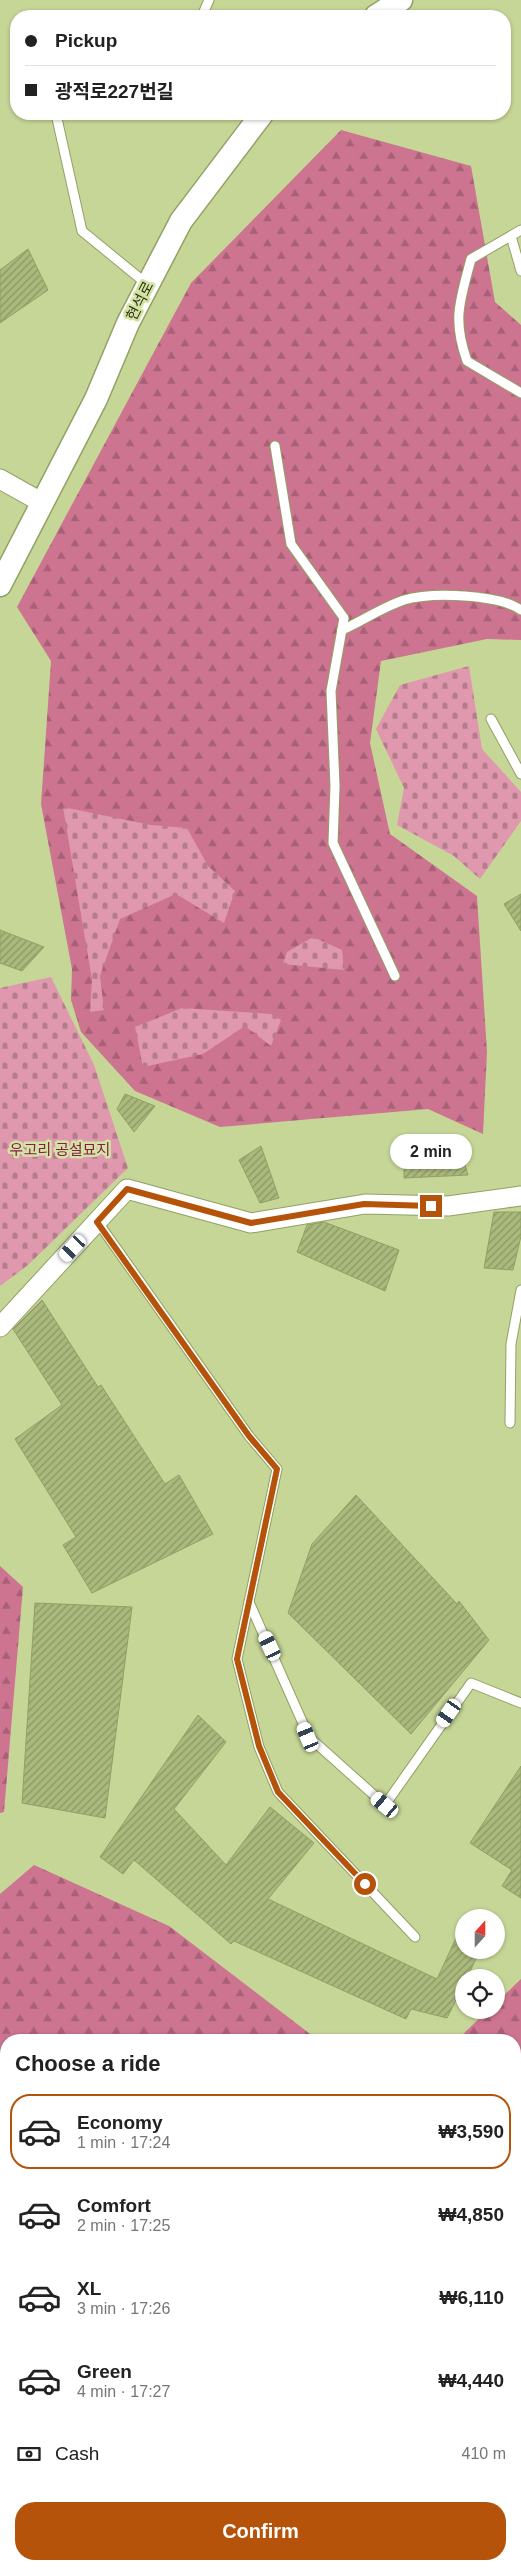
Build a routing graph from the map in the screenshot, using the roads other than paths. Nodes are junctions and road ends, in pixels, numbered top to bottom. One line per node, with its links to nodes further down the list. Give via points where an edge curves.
1 (401, 0): 2 (street)
2 (385, 10)
3 (57, 120): 8 (lane, via 82,231)
4 (257, 120): 8 (street, 현석로, via 181,221)
5 (521, 230): 6 (lane)
6 (511, 236): 7 (lane); 9 (lane, via 470,259 457,311 461,345 467,361)
7 (521, 271)
8 (148, 285): 12 (street, 현석로, via 96,399)
9 (521, 392)
10 (275, 446): 15 (lane, via 292,544 344,618)
11 (0, 479): 12 (street)
12 (41, 502): 13 (street, 현석로)
13 (0, 585)
14 (521, 610): 15 (lane, via 512,604 452,594 404,600)
15 (342, 630): 18 (lane, via 331,691 335,786 333,843)
16 (491, 719): 17 (lane)
17 (521, 774)
18 (395, 976)
19 (521, 1196): 20 (street, via 448,1206 364,1204 251,1223 127,1189)
20 (97, 1222): 22 (street); 24 (lane, via 249,1436 277,1469)
21 (521, 1290): 23 (lane, via 511,1344)
22 (0, 1327)
23 (510, 1423)
24 (249, 1602): 25 (lane, via 308,1737 385,1805 471,1683); 26 (lane, via 237,1659 259,1746 278,1792)
25 (521, 1703)
26 (415, 1937)

